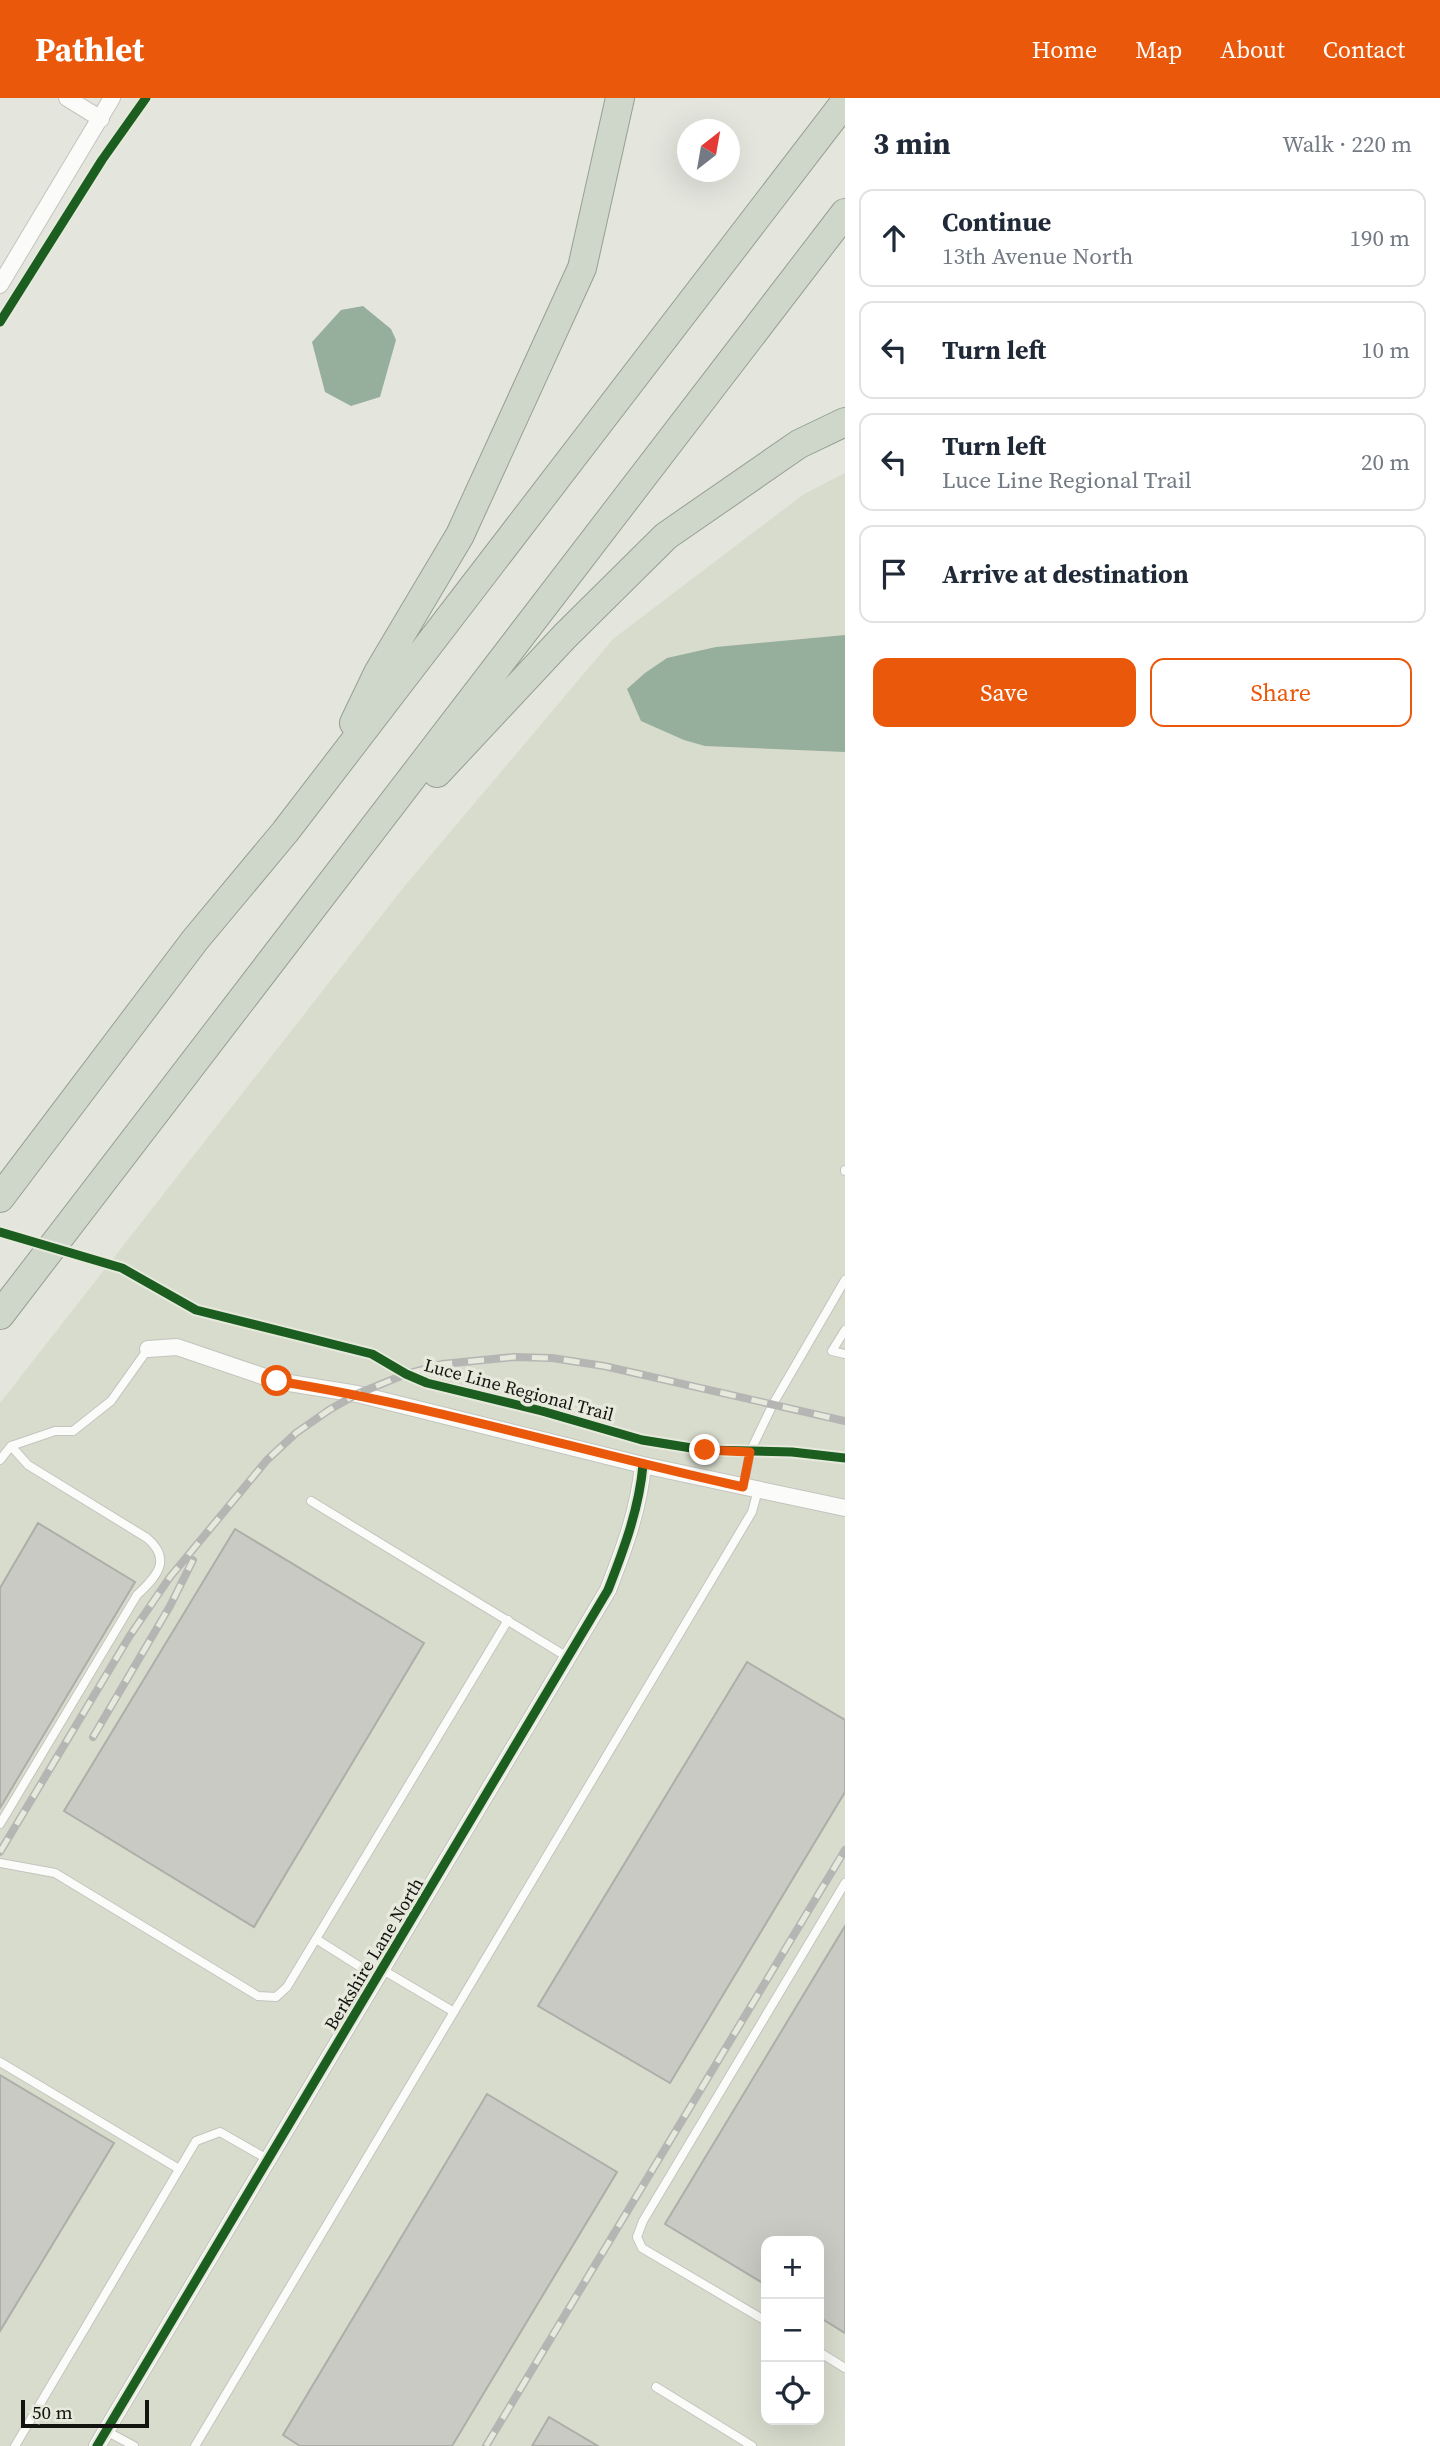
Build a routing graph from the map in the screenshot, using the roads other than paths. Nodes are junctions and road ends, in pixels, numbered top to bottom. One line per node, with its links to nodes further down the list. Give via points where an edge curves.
1 (67, 98): 6 (street)
2 (112, 98): 6 (street)
3 (119, 98): 6 (street)
4 (620, 98): 10 (highway, via 582,268 460,535 378,673)
5 (845, 102): 10 (highway)
6 (102, 119): 8 (street)
7 (845, 213): 11 (highway)
8 (1, 282)
9 (845, 422): 11 (highway, via 799,444 666,536 565,636)
10 (328, 775): 12 (highway, via 195,940)
11 (329, 887): 14 (highway)
12 (0, 1198)
13 (845, 1280): 21 (lane, via 750,1452)
14 (0, 1315)
15 (845, 1330): 17 (lane, via 832,1351)
16 (148, 1349): 18 (lane, via 111,1401 73,1431 54,1431); 20 (street, via 177,1347 277,1381 358,1394)
17 (845, 1354)
18 (11, 1446): 19 (lane); 26 (lane, via 28,1465 147,1538 155,1545 160,1564)
19 (0, 1460)
20 (643, 1465): 21 (street); 25 (street, Berkshire Lane North, via 630,1529 608,1590)
21 (750, 1488): 23 (street); 31 (lane, via 752,1512)
22 (311, 1501): 24 (lane)
23 (845, 1508)
24 (508, 1620): 25 (lane); 29 (lane)
25 (569, 1658): 30 (street, Berkshire Lane North)
26 (0, 1824)
27 (0, 1863): 29 (lane, via 55,1872 258,1996 276,1997)
28 (845, 1883): 35 (lane, via 637,2237 642,2248)
29 (316, 1939): 30 (lane)
30 (380, 1974): 31 (lane); 33 (street, Berkshire Lane North)
31 (454, 2012): 43 (lane)
32 (0, 2062): 34 (lane)
33 (269, 2160): 34 (lane, via 220,2133 195,2141); 39 (street, Berkshire Lane North)
34 (179, 2169): 40 (lane)
35 (761, 2318)
36 (824, 2355): 37 (lane)
37 (845, 2368)
38 (656, 2387): 44 (lane)
39 (106, 2431): 41 (street, Berkshire Lane North); 42 (lane)
40 (15, 2446)
41 (97, 2446)
42 (134, 2446)
43 (195, 2446)
44 (752, 2446)

